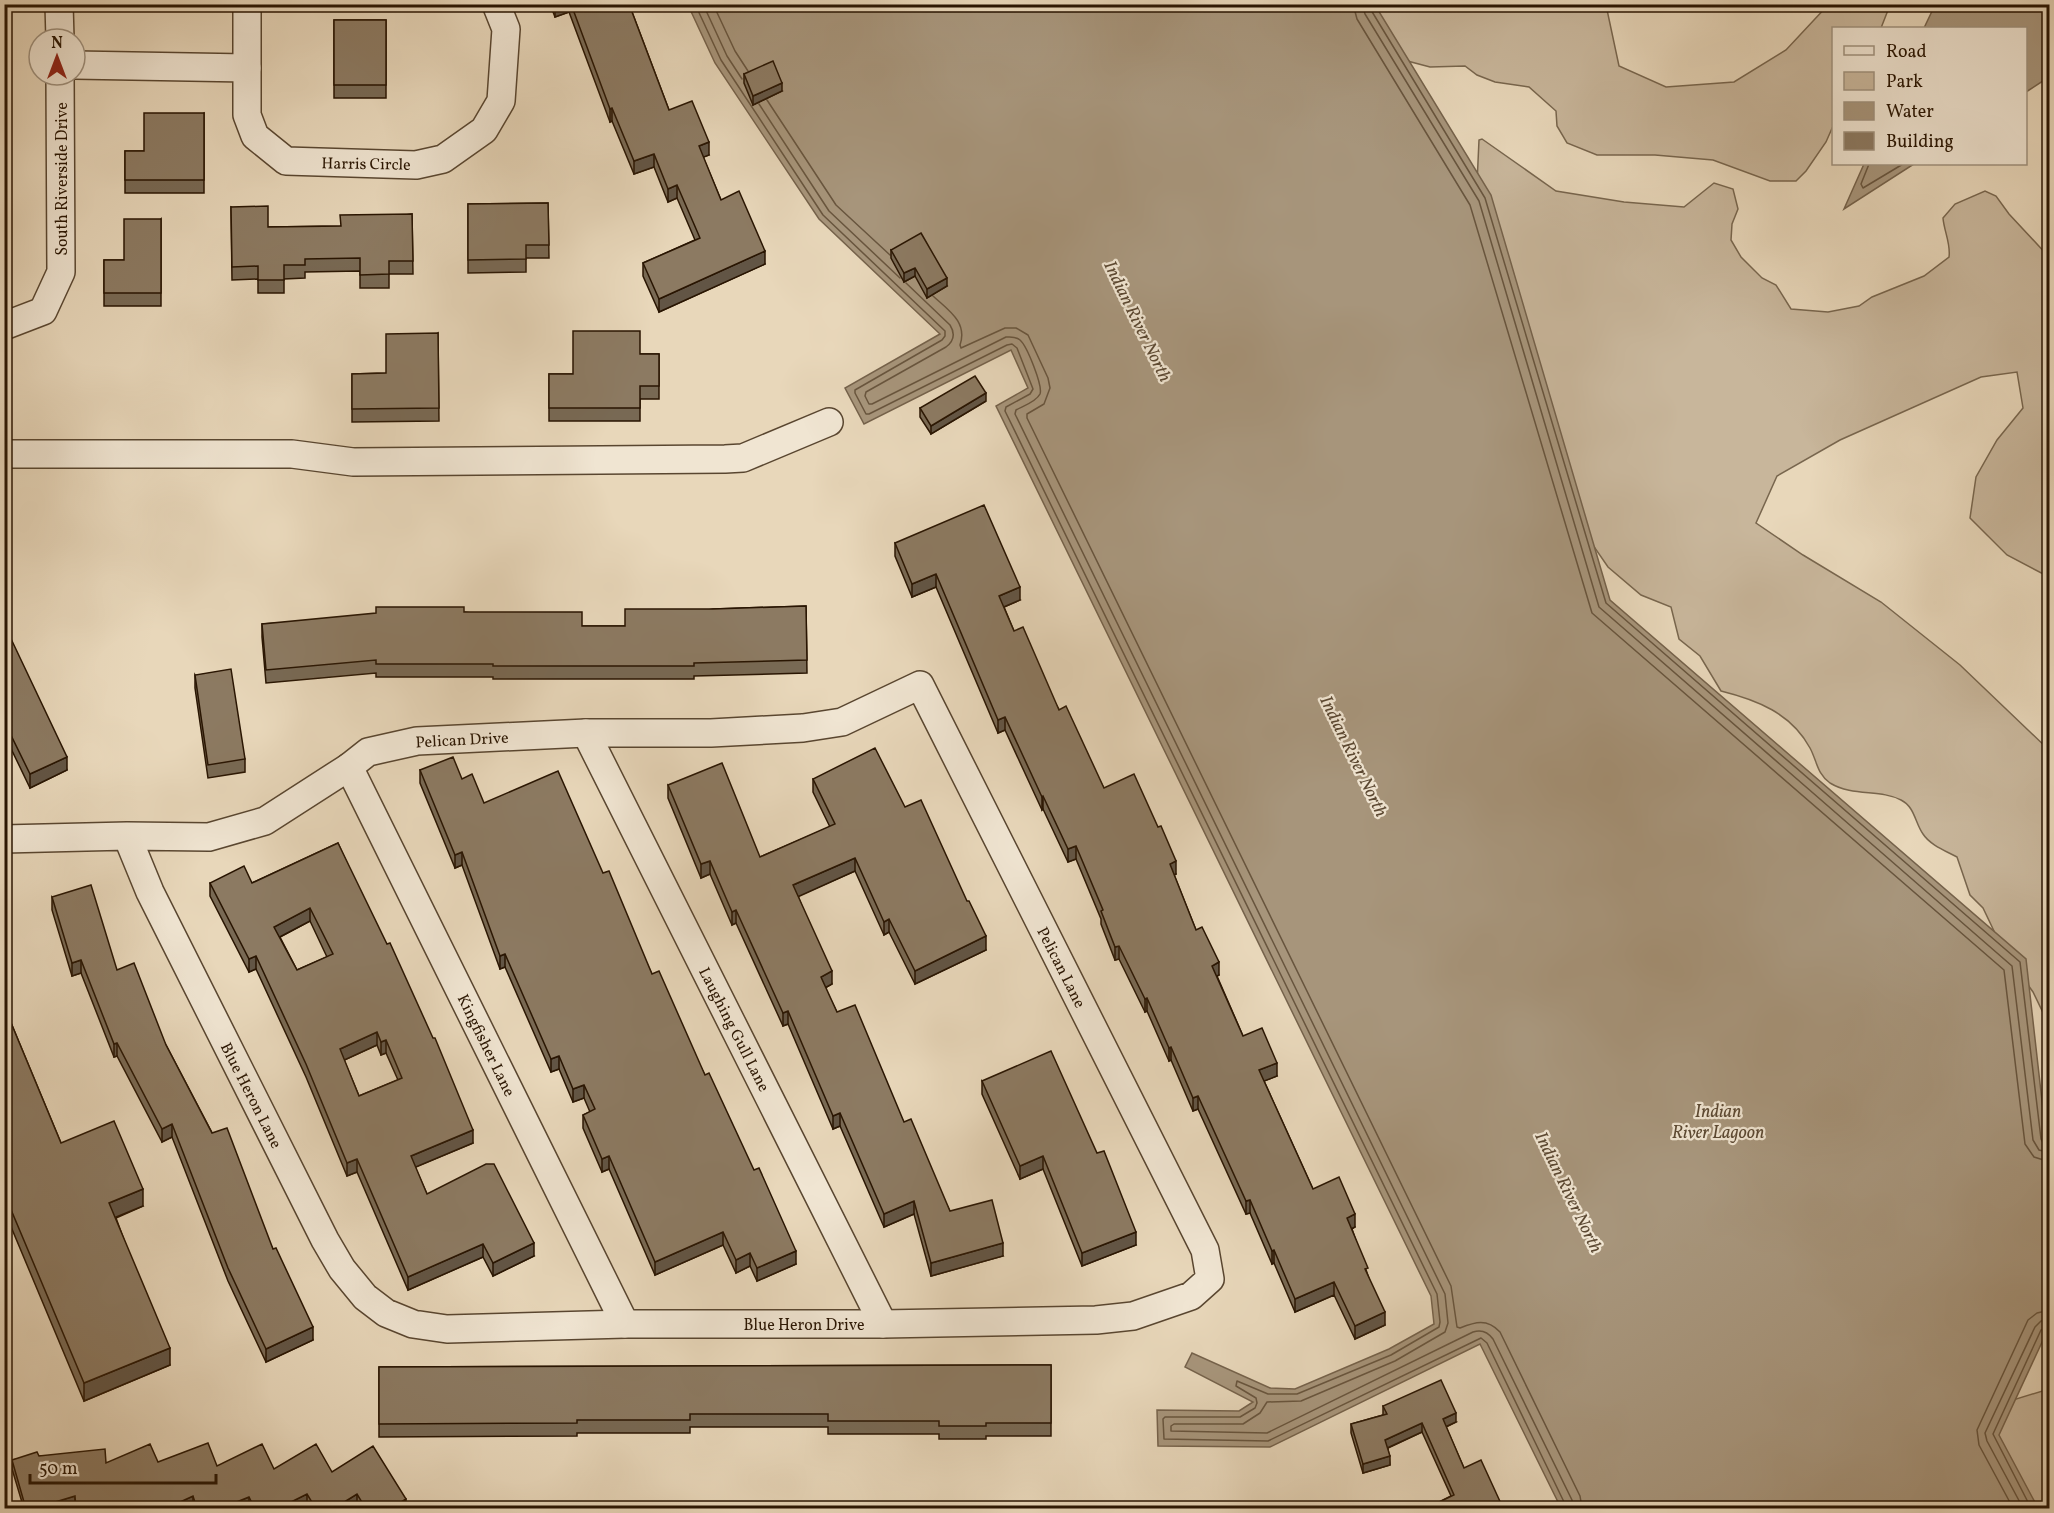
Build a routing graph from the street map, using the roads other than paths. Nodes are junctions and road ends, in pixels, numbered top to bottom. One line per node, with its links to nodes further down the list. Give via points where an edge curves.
1 (59, 4): 4 (street)
2 (247, 4): 6 (street, Harris Circle)
3 (496, 4): 6 (street, Harris Circle, via 506,29 501,101 484,130 443,159 416,165 286,160 255,136 247,115)
4 (60, 27)
5 (87, 65): 6 (street)
6 (247, 68)
7 (60, 87): 8 (street, South Riverside Drive, via 61,272 42,310)
8 (4, 326)
9 (829, 422): 10 (street, via 742,458 725,459 353,462 292,454)
10 (4, 454)
11 (869, 709): 12 (street, Pelican Drive, via 842,722 803,728); 16 (street, Pelican Lane, via 920,685 1205,1250 1210,1279)
12 (586, 733): 13 (street, Pelican Drive, via 417,741 368,752); 19 (street, Laughing Gull Lane)
13 (350, 766): 14 (street, Pelican Drive, via 265,821 209,837); 18 (street, Kingfisher Lane)
14 (127, 836): 15 (street, Pelican Drive); 17 (street, Blue Heron Lane, via 155,903 325,1240 342,1269 365,1296 386,1313)
15 (4, 839)
16 (1191, 1296): 19 (street, Blue Heron Drive, via 1133,1316 1096,1320)
17 (413, 1324): 18 (street, Blue Heron Drive, via 447,1329)
18 (625, 1324): 19 (street, Blue Heron Drive)
19 (883, 1324)

